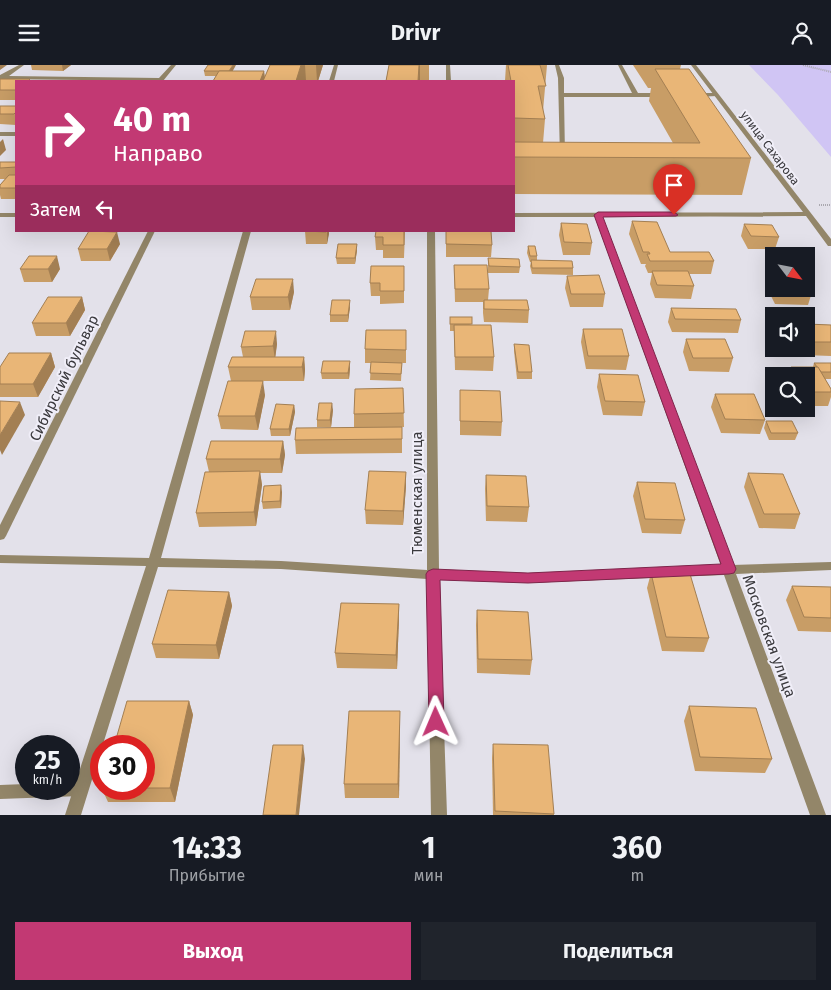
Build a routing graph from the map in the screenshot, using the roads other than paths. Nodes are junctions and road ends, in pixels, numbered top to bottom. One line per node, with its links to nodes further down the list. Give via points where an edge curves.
1 (22, 65): 8 (street)
2 (174, 65): 9 (street)
3 (336, 65): 10 (street)
4 (448, 65): 11 (street)
5 (557, 65): 12 (street)
6 (620, 65): 13 (street)
7 (693, 65): 16 (street, улица Сахарова)
8 (1, 77): 9 (street)
9 (160, 80)
10 (331, 80)
11 (448, 80)
12 (561, 95): 13 (street); 19 (street)
13 (636, 95): 14 (street)
14 (666, 95)
15 (686, 95): 16 (street)
16 (716, 95): 20 (street, улица Сахарова)
17 (15, 133): 18 (street)
18 (0, 134)
19 (562, 161)
20 (806, 214): 24 (street); 28 (street, улица Сахарова)
21 (0, 215): 22 (street)
22 (15, 215)
23 (515, 215): 24 (street)
24 (598, 215): 33 (street, Московская улица)
25 (152, 232): 29 (street, Сибирский бульвар)
26 (247, 232): 31 (street)
27 (431, 232): 34 (street, Тюменская улица)
28 (831, 244)
29 (0, 536)
30 (0, 559): 31 (street)
31 (154, 561): 34 (street); 35 (street)
32 (831, 566): 33 (street)
33 (729, 569): 34 (street, via 528,578); 39 (street, Московская улица)
34 (433, 574): 38 (street, Тюменская улица)
35 (81, 789): 36 (street); 37 (street)
36 (0, 791)
37 (73, 815)
38 (439, 815)
39 (818, 815)

